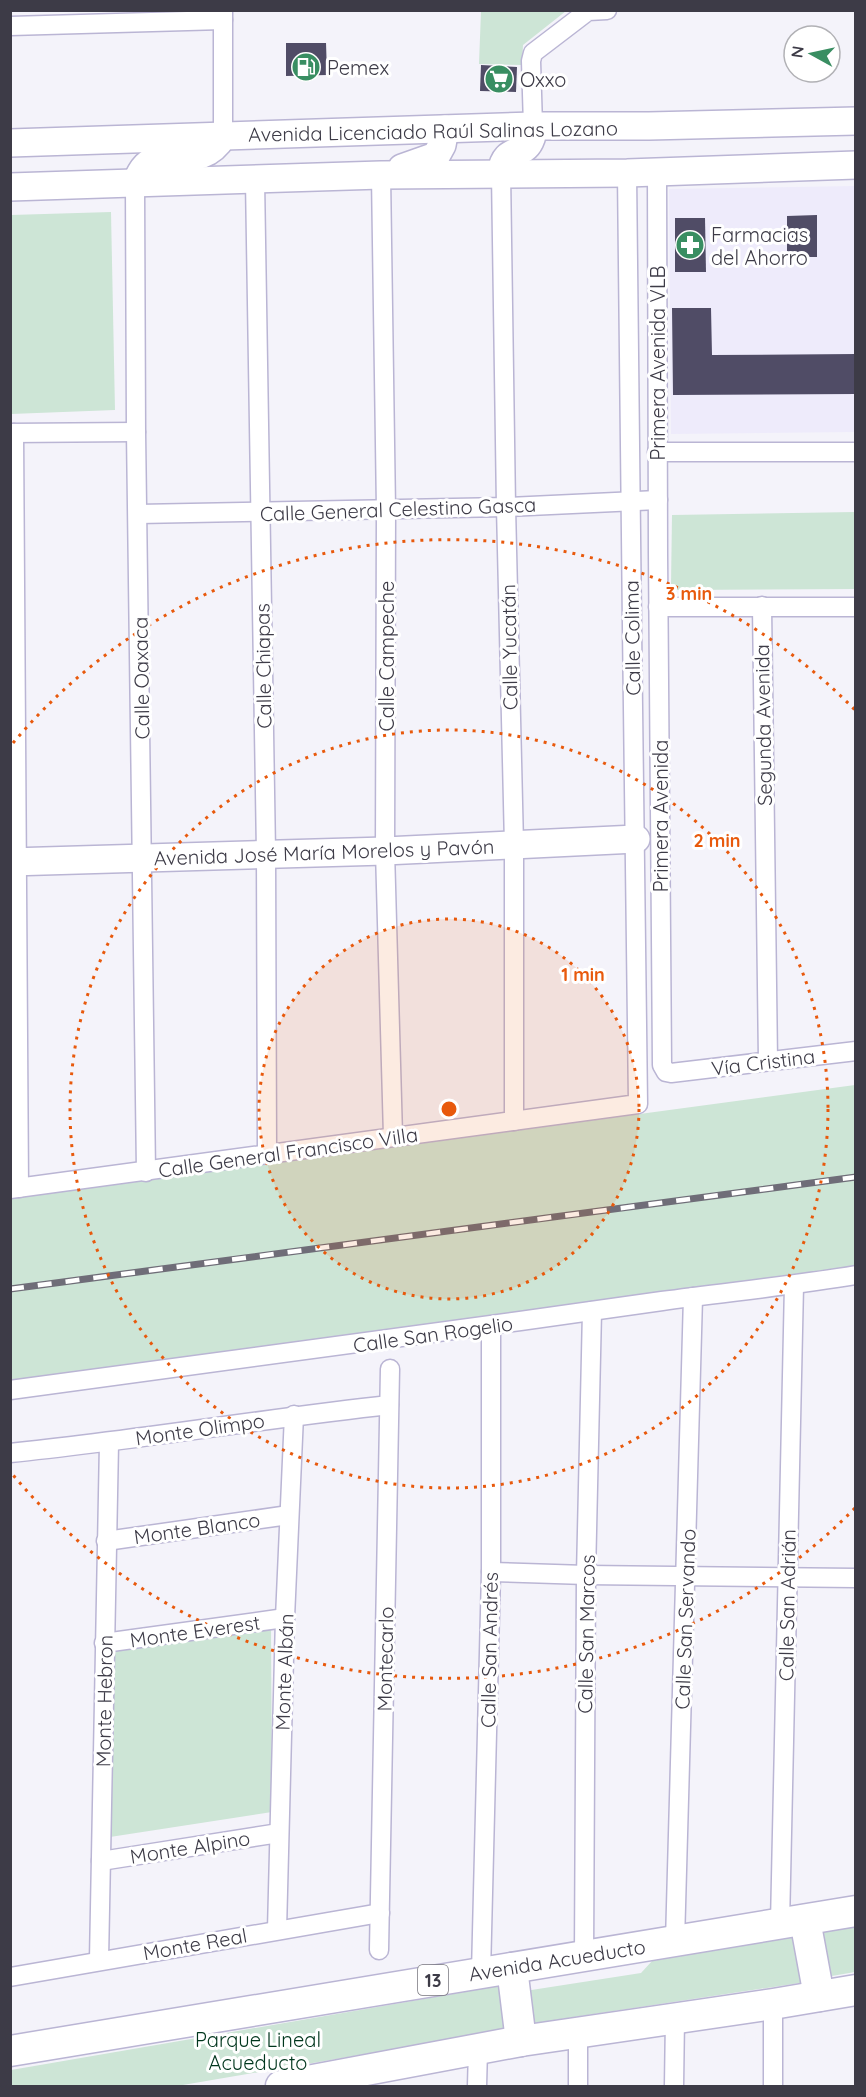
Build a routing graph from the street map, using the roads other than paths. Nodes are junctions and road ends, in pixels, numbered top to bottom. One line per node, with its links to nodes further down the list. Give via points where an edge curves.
1 (608, 10): 2 (street)
2 (588, 11): 6 (street, via 531,55)
3 (223, 15): 4 (street); 8 (street)
4 (10, 26)
5 (855, 121): 6 (main road, Avenida Licenciado Raúl Salinas Lozano)
6 (533, 126): 7 (main road, Avenida Licenciado Raúl Salinas Lozano); 12 (main road, via 531,140 507,156)
7 (445, 129): 8 (main road, Avenida Licenciado Raúl Salinas Lozano); 14 (main road, via 436,156)
8 (223, 136): 9 (main road, Avenida Licenciado Raúl Salinas Lozano); 16 (main road, via 212,151 149,163)
9 (10, 143)
10 (855, 165): 11 (main road)
11 (657, 172): 13 (main road); 20 (street, Primera Avenida VLB)
12 (501, 173): 13 (main road); 14 (main road); 24 (street, Calle Yucatán)
13 (627, 173): 22 (street, Calle Colima)
14 (381, 175): 15 (main road); 25 (street, Calle Campeche)
15 (255, 180): 16 (main road); 26 (street, Calle Chiapas)
16 (135, 184): 17 (main road); 18 (street, Calle Oaxaca)
17 (10, 187)
18 (136, 432): 19 (street); 27 (street, Calle Oaxaca)
19 (13, 433): 37 (street)
20 (657, 452): 21 (street); 23 (street, Primera Avenida VLB)
21 (855, 452)
22 (629, 500): 23 (street, Calle General Celestino Gasca); 24 (street, Calle General Celestino Gasca); 32 (street, Calle Colima)
23 (658, 500): 28 (street, Primera Avenida VLB)
24 (506, 507): 25 (street, Calle General Celestino Gasca); 33 (street, Calle Yucatán)
25 (386, 510): 26 (street, Calle General Celestino Gasca); 34 (street, Calle Campeche)
26 (261, 513): 27 (street, Calle General Celestino Gasca); 35 (street, Calle Chiapas)
27 (138, 514): 36 (street, Calle Oaxaca)
28 (658, 553): 30 (street, Primera Avenida)
29 (762, 606): 30 (street); 31 (street); 39 (street, Segunda Avenida)
30 (658, 607): 40 (street, Primera Avenida, via 661,1057 663,1068)
31 (855, 607)
32 (636, 839): 33 (main road, Avenida José María Morelos y Pavón); 41 (street, Calle Colima)
33 (514, 845): 34 (main road, Avenida José María Morelos y Pavón); 42 (street, Calle Yucatán)
34 (385, 851): 35 (main road, Avenida José María Morelos y Pavón); 43 (street, Calle Campeche)
35 (266, 853): 36 (main road, Avenida José María Morelos y Pavón); 44 (street, Calle Chiapas)
36 (143, 858): 37 (main road, Avenida José María Morelos y Pavón); 45 (street, Calle Oaxaca)
37 (14, 862): 46 (street)
38 (855, 1051): 39 (street, Vía Cristina)
39 (768, 1061): 40 (street, Vía Cristina)
40 (671, 1073)
41 (638, 1104): 42 (street, Calle General Francisco Villa)
42 (514, 1121): 43 (street, Calle General Francisco Villa)
43 (393, 1136): 44 (street, Calle General Francisco Villa)
44 (267, 1153): 45 (street, Calle General Francisco Villa)
45 (146, 1172): 46 (street, Calle General Francisco Villa)
46 (15, 1189)
47 (855, 1275): 48 (street, Calle San Rogelio)
48 (794, 1285): 49 (street, Calle San Rogelio); 63 (street, Calle San Adrián)
49 (693, 1297): 50 (street, Calle San Rogelio); 62 (street, Calle San Servando)
50 (592, 1311): 51 (street, Calle San Rogelio); 61 (street, Calle San Marcos)
51 (491, 1326): 53 (street, Calle San Rogelio); 60 (street, Calle San Andrés)
52 (390, 1369): 54 (street, Montecarlo)
53 (10, 1390)
54 (389, 1405): 55 (street, Monte Olimpo); 70 (street, Montecarlo)
55 (294, 1415): 56 (street, Monte Olimpo); 58 (street, Monte Albán)
56 (109, 1443): 57 (street, Monte Olimpo); 59 (street, Monte Hebron)
57 (10, 1453)
58 (289, 1515): 59 (street, Monte Blanco); 65 (street, Monte Albán)
59 (106, 1541): 66 (street, Monte Hebron)
60 (491, 1572): 61 (street); 78 (street, Calle San Andrés)
61 (586, 1575): 62 (street); 75 (street, Calle San Marcos)
62 (686, 1575): 63 (street); 73 (street, Calle San Servando)
63 (788, 1578): 64 (street); 71 (street, Calle San Adrián)
64 (855, 1578)
65 (285, 1618): 66 (street, Monte Everest); 67 (street, Monte Albán)
66 (105, 1643): 68 (street, Monte Hebron)
67 (279, 1833): 68 (street, Monte Alpino); 72 (street, Monte Albán)
68 (101, 1861): 76 (street, Monte Hebron)
69 (855, 1911): 71 (main road, Avenida Acueducto / 13)
70 (380, 1913): 72 (street, Monte Real); 74 (street, Montecarlo)
71 (793, 1922): 73 (main road, Avenida Acueducto / 13); 81 (main road)
72 (277, 1930): 76 (street, Monte Real)
73 (675, 1942): 75 (main road, Avenida Acueducto / 13)
74 (379, 1950)
75 (584, 1956): 77 (main road, Avenida Acueducto / 13)
76 (99, 1960): 79 (street, Monte Real)
77 (512, 1968): 78 (main road, Avenida Acueducto / 13); 85 (main road)
78 (481, 1973): 87 (main road, Avenida Acueducto / 13)
79 (10, 1977)
80 (855, 1990): 81 (main road)
81 (819, 1996): 82 (main road)
82 (773, 2004): 83 (main road); 92 (street)
83 (675, 2018): 84 (main road); 91 (street)
84 (578, 2031): 85 (main road); 90 (street)
85 (521, 2041): 86 (main road)
86 (478, 2049): 88 (main road); 89 (street)
87 (10, 2051)
88 (281, 2086)
89 (477, 2086)
90 (578, 2086)
91 (674, 2086)
92 (773, 2086)

